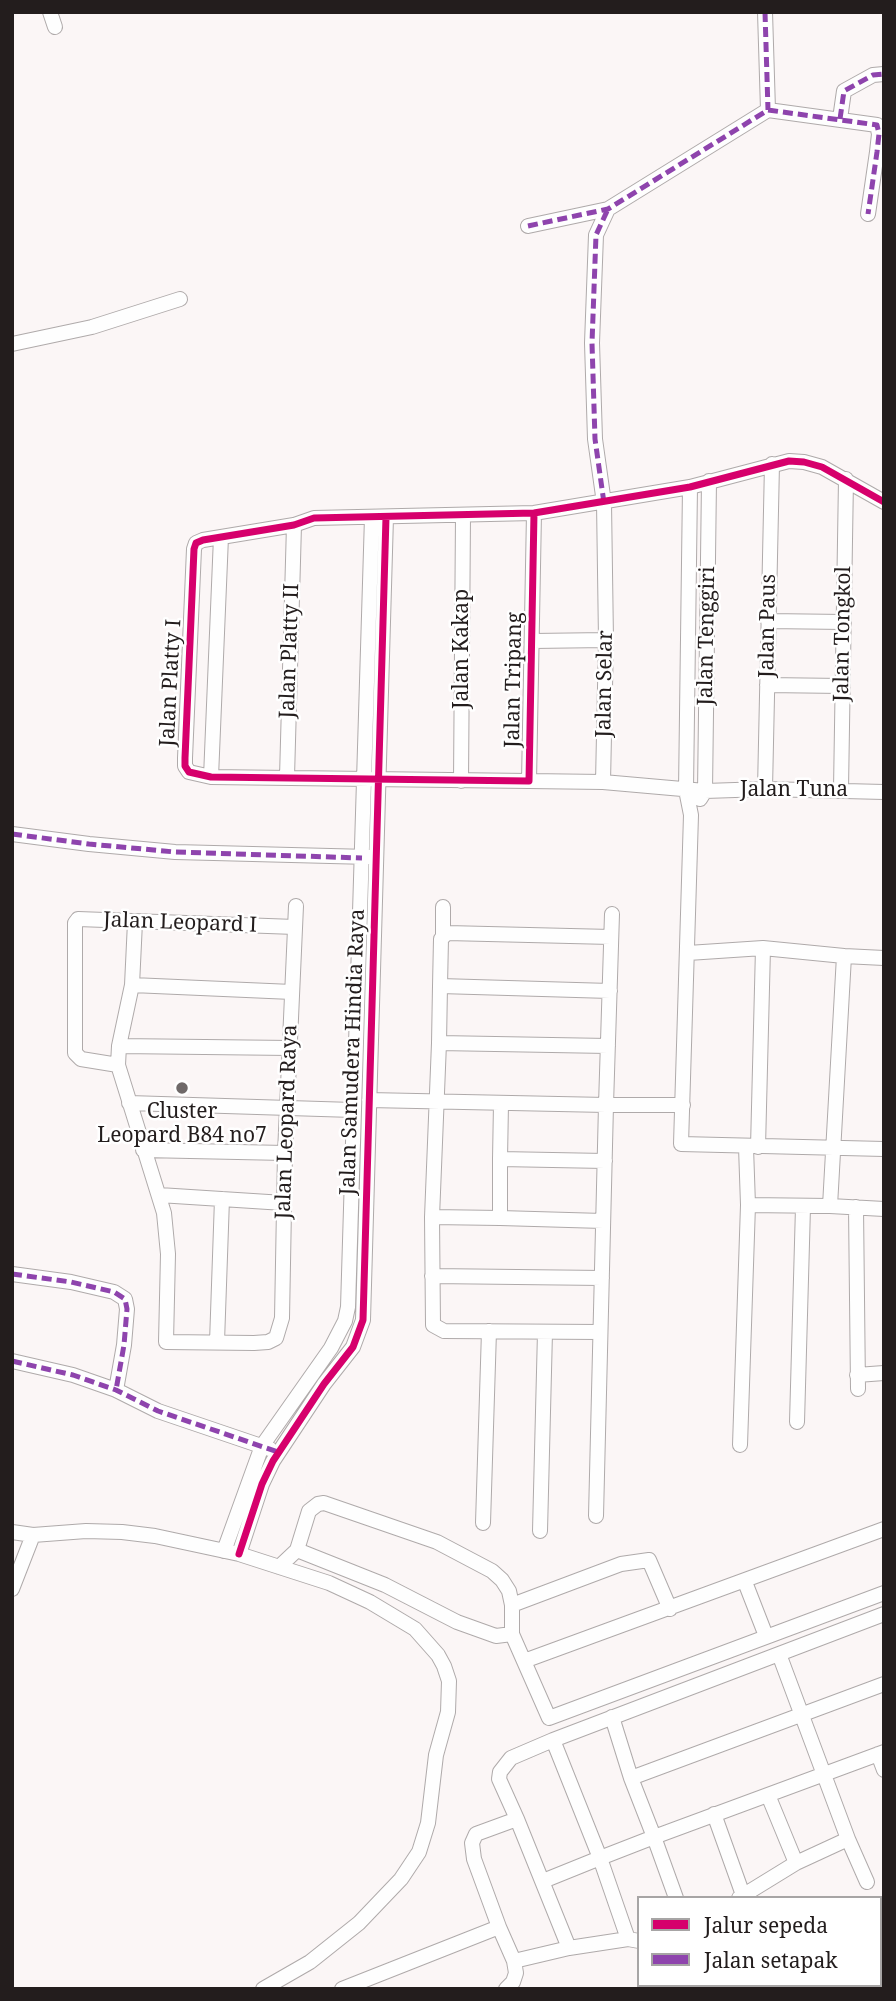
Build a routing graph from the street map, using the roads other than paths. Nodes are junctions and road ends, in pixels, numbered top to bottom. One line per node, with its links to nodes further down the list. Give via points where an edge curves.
1 (50, 12): 3 (street)
2 (765, 12): 5 (street)
3 (55, 27)
4 (884, 74): 6 (street, via 873,75 844,92)
5 (768, 110): 6 (street); 7 (street)
6 (840, 119): 8 (street, via 877,125)
7 (608, 209): 9 (street); 17 (street, Jalan Selar, via 596,235 592,343)
8 (868, 214)
9 (528, 226)
10 (180, 299): 11 (street, via 92,327)
11 (12, 344)
12 (772, 464): 13 (street, Jalan Platty I, via 804,462); 14 (street, Jalan Platty I); 23 (street, Jalan Paus)
13 (846, 479): 16 (street, Jalan Platty I); 24 (street, Jalan Tongkol)
14 (709, 481): 15 (street, Jalan Platty I); 39 (street, Jalan Tenggiri)
15 (690, 487): 17 (street, Jalan Platty I); 38 (street, Jalan Tenggiri)
16 (884, 502)
17 (604, 503): 18 (street, Jalan Platty I); 25 (street, Jalan Selar)
18 (534, 513): 19 (street, Jalan Platty I); 26 (street, Jalan Tripang)
19 (463, 516): 20 (street, Jalan Platty I); 33 (street, Jalan Kakap)
20 (379, 517): 21 (street, Jalan Platty I, via 314,518); 31 (street, Jalan Samudera Hindia Raya); 32 (street, Jalan Samudera Hindia Raya)
21 (294, 525): 22 (street, Jalan Platty I); 30 (street, Jalan Platty II)
22 (221, 537): 29 (street); 29 (street, Jalan Platty I, via 196,543 194,549 185,758 189,772)
23 (768, 621): 24 (street); 27 (street, Jalan Paus)
24 (844, 622): 28 (street, Jalan Tongkol)
25 (606, 640): 26 (street); 35 (street, Jalan Selar)
26 (533, 641): 34 (street, Jalan Tripang)
27 (767, 685): 28 (street); 36 (street, Jalan Paus)
28 (842, 686): 37 (street, Jalan Tongkol)
29 (211, 777): 30 (street)
30 (287, 777): 31 (street)
31 (364, 778): 32 (street); 44 (street, Jalan Samudera Hindia Raya)
32 (380, 778): 33 (street); 43 (street, Jalan Samudera Hindia Raya)
33 (461, 781): 34 (street)
34 (529, 781): 35 (street)
35 (603, 782): 38 (street)
36 (765, 789): 37 (street, Jalan Tuna); 39 (street, Jalan Tuna)
37 (841, 789): 40 (street, Jalan Tuna)
38 (686, 790): 39 (street, Jalan Tuna); 41 (street, Jalan Tenggiri)
39 (705, 791): 41 (street)
40 (884, 792)
41 (691, 816): 55 (street, Jalan Tenggiri)
42 (12, 834): 44 (street, via 175,852)
43 (377, 856): 44 (street); 46 (street, Jalan Samudera Hindia Raya)
44 (362, 858): 45 (street, Jalan Samudera Hindia Raya)
45 (361, 883): 46 (street); 74 (street, Jalan Samudera Hindia Raya)
46 (376, 883): 67 (street, Jalan Samudera Hindia Raya)
47 (296, 906): 51 (street, Jalan Leopard Raya)
48 (443, 907): 52 (street)
49 (612, 914): 53 (street)
50 (135, 922): 51 (street, Jalan Leopard I); 58 (street); 66 (street, Jalan Leopard I, via 78,919 75,923 75,1053 80,1059)
51 (295, 927): 61 (street, Jalan Leopard Raya)
52 (443, 936): 53 (street); 59 (street)
53 (611, 937): 60 (street)
54 (763, 948): 55 (street); 56 (street); 75 (street)
55 (688, 953): 72 (street, Jalan Tenggiri)
56 (844, 956): 57 (street); 76 (street)
57 (884, 958)
58 (132, 985): 61 (street); 63 (street)
59 (440, 986): 60 (street); 62 (street)
60 (610, 991): 64 (street)
61 (292, 992): 65 (street, Jalan Leopard Raya)
62 (439, 1043): 64 (street); 69 (street)
63 (119, 1046): 65 (street); 66 (street)
64 (608, 1046): 71 (street)
65 (290, 1048): 73 (street, Jalan Leopard Raya)
66 (118, 1065): 68 (street)
67 (369, 1100): 69 (street); 81 (street, Jalan Samudera Hindia Raya)
68 (129, 1103): 73 (street); 78 (street)
69 (436, 1103): 70 (street); 92 (street)
70 (501, 1104): 71 (street); 82 (street)
71 (606, 1105): 72 (street); 83 (street)
72 (682, 1105): 75 (street, Jalan Tenggiri, via 681,1144)
73 (288, 1109): 74 (street); 79 (street, Jalan Leopard Raya)
74 (353, 1110): 80 (street, Jalan Samudera Hindia Raya)
75 (752, 1147): 76 (street); 87 (street)
76 (834, 1148): 77 (street); 88 (street)
77 (884, 1149)
78 (143, 1150): 79 (street); 84 (street)
79 (285, 1153): 86 (street, Jalan Leopard Raya)
80 (351, 1157): 81 (street); 107 (street, Jalan Samudera Hindia Raya, via 345,1321)
81 (368, 1157): 108 (street, Jalan Samudera Hindia Raya, via 360,1333)
82 (500, 1159): 83 (street); 93 (street)
83 (605, 1161): 94 (street)
84 (159, 1195): 85 (street); 101 (street, via 168,1240 166,1342)
85 (222, 1199): 86 (street); 101 (street)
86 (284, 1203): 101 (street, Jalan Leopard Raya, via 282,1318 276,1338 254,1343)
87 (748, 1205): 89 (street); 106 (street)
88 (830, 1206): 89 (street); 90 (street)
89 (803, 1207): 105 (street)
90 (856, 1207): 91 (street); 103 (street, via 858,1382)
91 (884, 1209)
92 (432, 1217): 93 (street); 96 (street)
93 (500, 1218): 94 (street)
94 (603, 1221): 97 (street)
95 (12, 1274): 104 (street, via 71,1282 125,1298 124,1345)
96 (432, 1276): 97 (street); 98 (street, via 433,1325 444,1331)
97 (602, 1278): 100 (street)
98 (489, 1331): 99 (street); 110 (street)
99 (545, 1332): 100 (street); 112 (street)
100 (600, 1332): 109 (street)
101 (217, 1342)
102 (12, 1361): 104 (street)
103 (884, 1373)
104 (116, 1390): 107 (street, via 158,1411)
105 (797, 1422)
106 (740, 1445)
107 (262, 1446): 108 (street); 116 (street, Jalan Samudera Hindia Raya)
108 (278, 1452): 117 (street, Jalan Samudera Hindia Raya, via 262,1484)
109 (596, 1516)
110 (483, 1523)
111 (884, 1529): 119 (street)
112 (540, 1531)
113 (12, 1532): 114 (street)
114 (33, 1535): 116 (street, via 122,1532); 120 (street)
115 (297, 1550): 118 (street); 122 (street, via 309,1511 318,1504 331,1504 437,1542 492,1571 509,1591); 125 (street, via 457,1622 496,1636)
116 (224, 1551): 117 (street)
117 (239, 1554): 118 (street)
118 (279, 1567): 152 (street, via 349,1591 415,1629 444,1666 450,1697 419,1852 395,1886 359,1923 310,1962)
119 (745, 1582): 123 (street); 126 (street)
120 (12, 1589)
121 (884, 1593): 126 (street)
122 (512, 1605): 123 (street, via 621,1564 649,1560); 125 (street)
123 (670, 1609): 128 (street)
124 (884, 1614): 127 (street)
125 (512, 1634): 128 (street)
126 (766, 1636): 128 (street, via 549,1718)
127 (779, 1654): 130 (street); 131 (street)
128 (524, 1661)
129 (884, 1684): 130 (street)
130 (802, 1714): 135 (street); 136 (street)
131 (612, 1717): 132 (street); 136 (street)
132 (553, 1740): 139 (street, via 512,1758 500,1772); 142 (street)
133 (881, 1753): 134 (street); 135 (street)
134 (884, 1770)
135 (823, 1774): 137 (street); 141 (street)
136 (631, 1778): 140 (street)
137 (768, 1795): 138 (street); 143 (street)
138 (714, 1814): 140 (street); 147 (street)
139 (517, 1819): 144 (street); 148 (street, via 476,1834 472,1843)
140 (654, 1836): 142 (street); 146 (street)
141 (848, 1839): 143 (street); 145 (street)
142 (600, 1858): 144 (street); 149 (street)
143 (796, 1863): 147 (street)
144 (543, 1881): 150 (street)
145 (867, 1882)
146 (675, 1896)
147 (741, 1896)
148 (499, 1927): 151 (street); 153 (street)
149 (634, 1940): 150 (street)
150 (569, 1948): 151 (street)
151 (514, 1961): 154 (street, via 516,1973)
152 (263, 1989)
153 (342, 1989)
154 (506, 1989)

